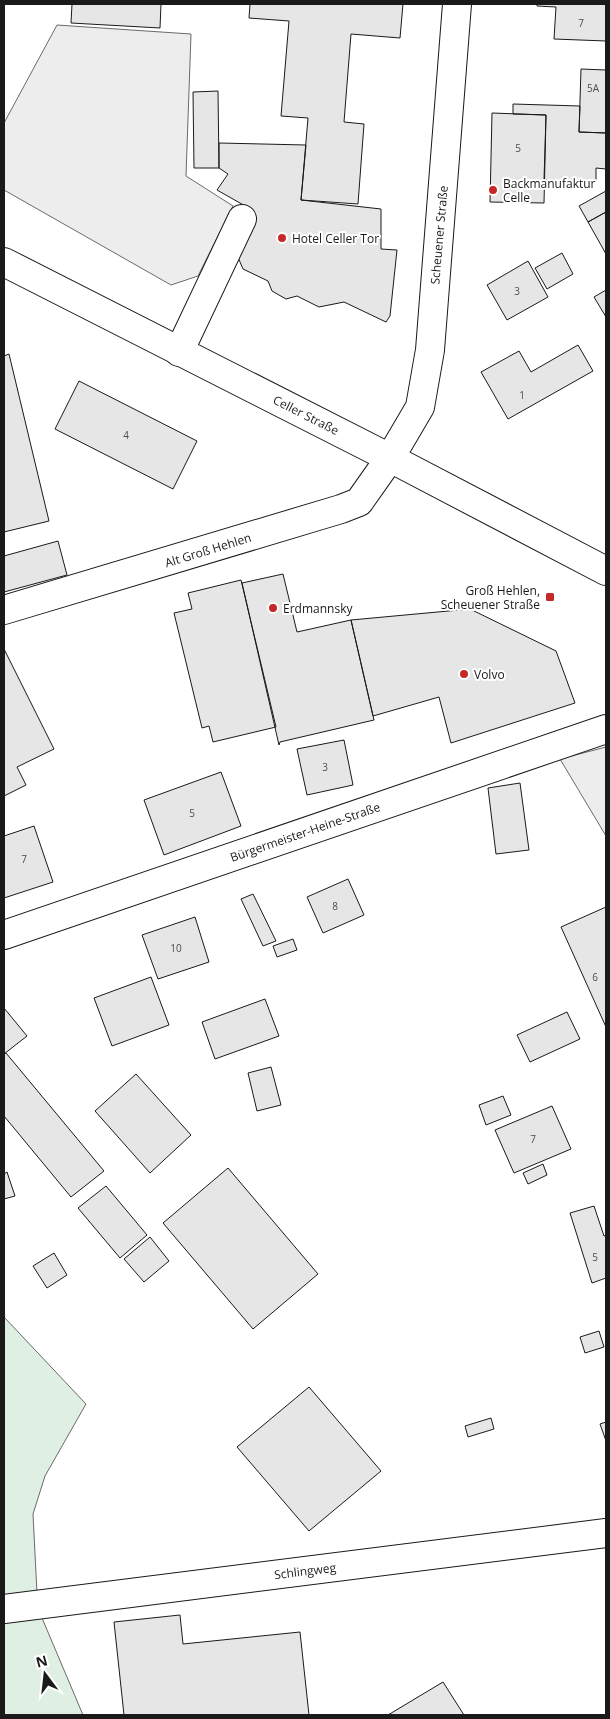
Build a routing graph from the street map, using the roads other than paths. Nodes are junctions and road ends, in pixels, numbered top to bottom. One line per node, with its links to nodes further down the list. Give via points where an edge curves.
1 (457, 4): 5 (street, Scheuener Straße, via 430,350 420,407)
2 (242, 218): 4 (street)
3 (4, 262): 4 (street, Celler Straße)
4 (179, 352): 5 (street, Celler Straße)
5 (390, 458): 6 (street, Celler Straße); 7 (street, Alt Groß Hehlen, via 359,502 342,509)
6 (606, 571)
7 (4, 610)
8 (606, 728): 9 (street, Bürgermeister-Heine-Straße)
9 (4, 935)
10 (606, 1533): 11 (street, Schlingweg)
11 (4, 1609)

